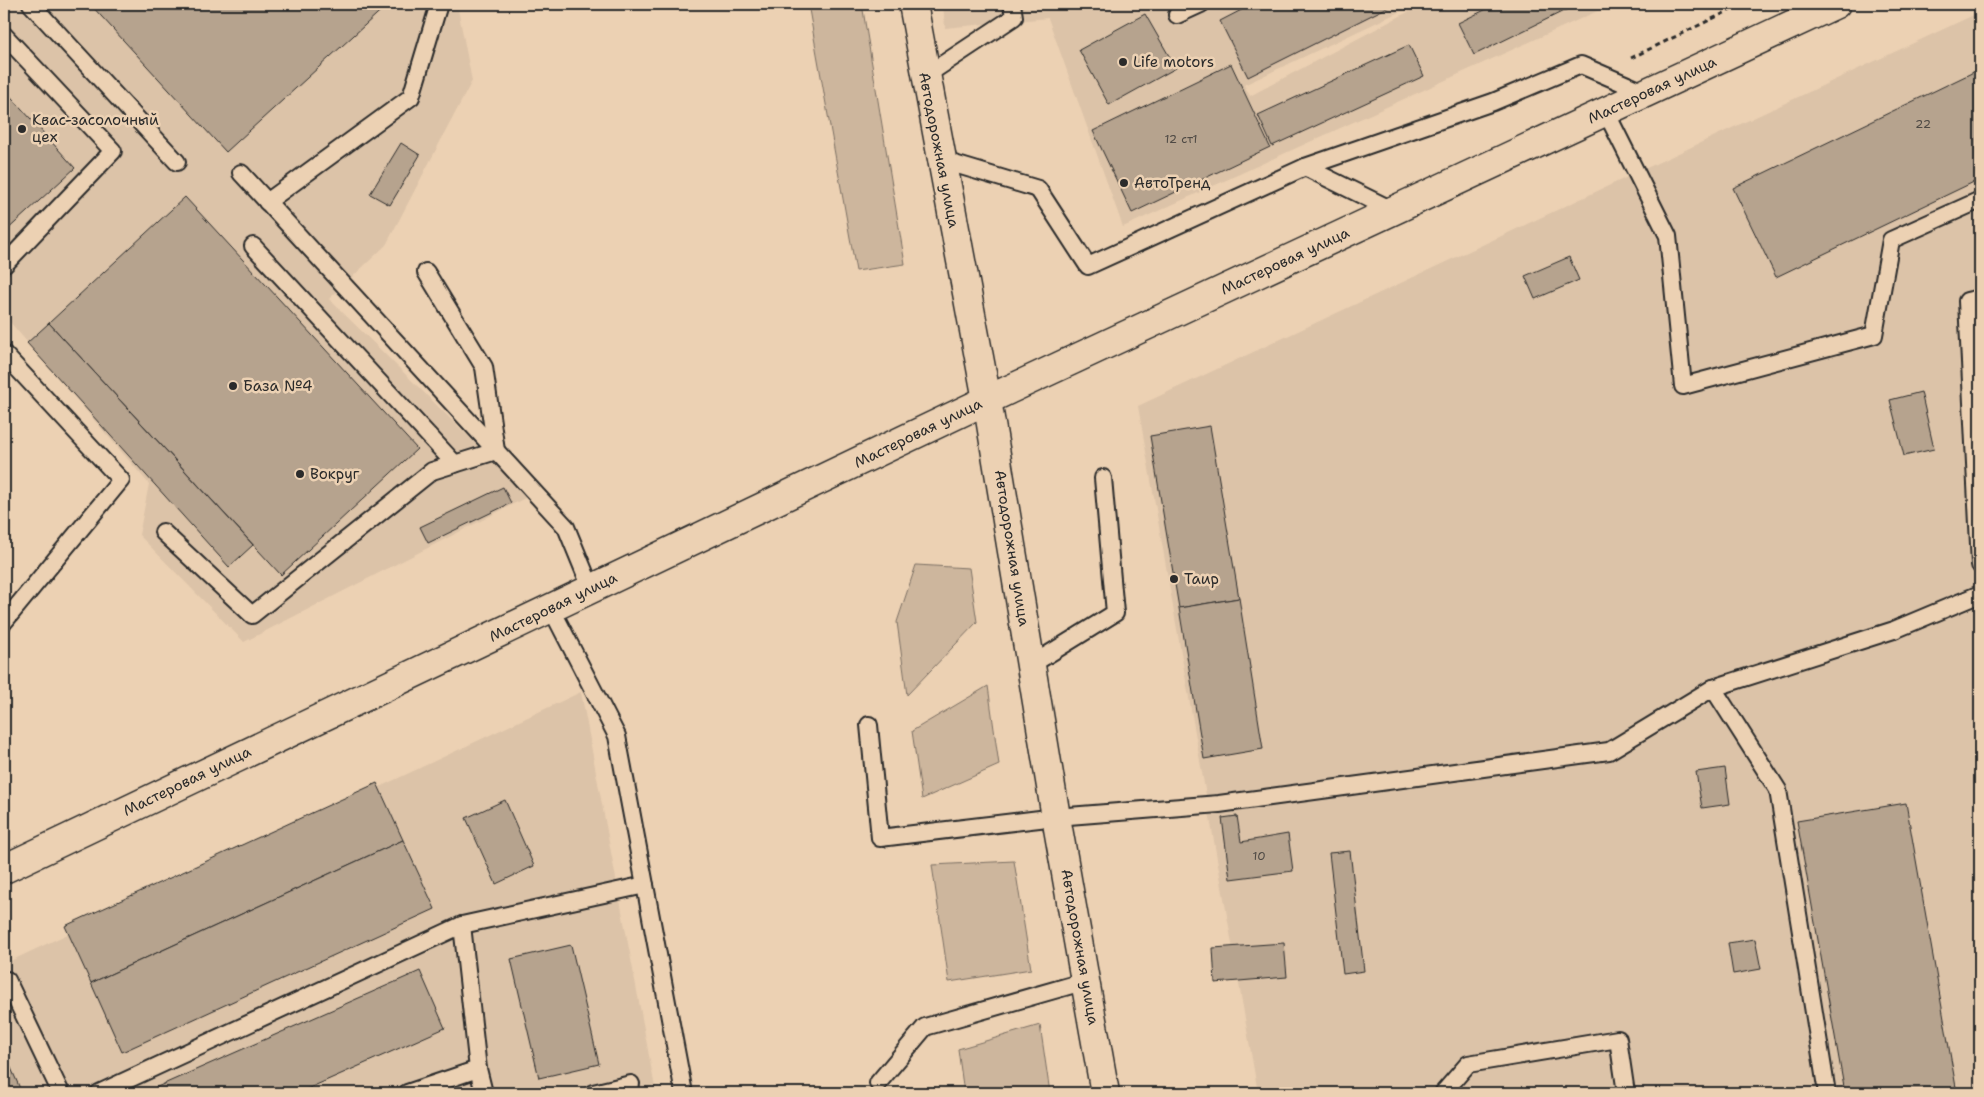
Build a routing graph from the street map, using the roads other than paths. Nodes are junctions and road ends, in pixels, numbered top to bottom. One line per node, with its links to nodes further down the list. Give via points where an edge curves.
1 (31, 4): 13 (lane)
2 (439, 4): 17 (lane, via 411,97)
3 (913, 4): 9 (main road, Автодорожная улица)
4 (1012, 4): 9 (lane, via 1014,17)
5 (1202, 4): 7 (lane)
6 (1836, 4): 10 (main road, Мастеровая улица)
7 (1177, 16)
8 (4, 35): 20 (lane, via 113,151)
9 (925, 76): 12 (main road, Автодорожная улица)
10 (1646, 93): 11 (main road, Мастеровая улица); 14 (lane, via 1581,65 1493,102)
11 (1606, 112): 16 (lane, via 1668,236 1683,386 1874,335 1891,240); 18 (main road, Мастеровая улица)
12 (941, 160): 14 (lane, via 1038,190 1088,266); 24 (main road, Автодорожная улица)
13 (176, 162)
14 (1305, 167): 18 (lane)
15 (241, 173): 17 (lane)
16 (1980, 200)
17 (267, 202): 25 (lane)
18 (1394, 211): 24 (main road, Мастеровая улица)
19 (253, 246): 26 (lane)
20 (4, 265)
21 (426, 272): 25 (lane, via 484,367)
22 (1980, 298): 29 (lane, via 1967,301)
23 (5, 358): 33 (lane, via 121,480)
24 (987, 400): 30 (main road, Мастеровая улица); 34 (main road, Автодорожная улица)
25 (496, 451): 26 (lane); 30 (lane, via 566,527)
26 (455, 464): 28 (lane, via 432,471 252,615)
27 (1103, 478): 34 (lane, via 1115,613)
28 (163, 532)
29 (1980, 565)
30 (591, 588): 32 (main road, Мастеровая улица)
31 (1980, 594): 35 (lane, via 1894,630)
32 (550, 608): 38 (main road, Мастеровая улица); 39 (lane, via 617,736)
33 (4, 622)
34 (1031, 665): 37 (main road, Автодорожная улица)
35 (1713, 688): 37 (lane, via 1609,751 1219,804); 55 (lane, via 1778,790)
36 (870, 725): 37 (lane, via 880,838)
37 (1056, 817): 42 (main road, Автодорожная улица)
38 (4, 869)
39 (645, 885): 40 (lane); 51 (lane)
40 (462, 925): 43 (lane); 47 (lane)
41 (6, 980): 46 (lane)
42 (1086, 981): 44 (lane, via 925,1027); 52 (main road, Автодорожная улица)
43 (478, 1069): 48 (lane); 49 (lane)
44 (878, 1083)
45 (630, 1084): 50 (lane)
46 (61, 1093)
47 (99, 1093)
48 (407, 1093)
49 (484, 1093)
50 (593, 1093)
51 (684, 1093)
52 (1106, 1093)
53 (1442, 1093): 54 (lane, via 1468,1064 1618,1040)
54 (1626, 1093)
55 (1827, 1093)

